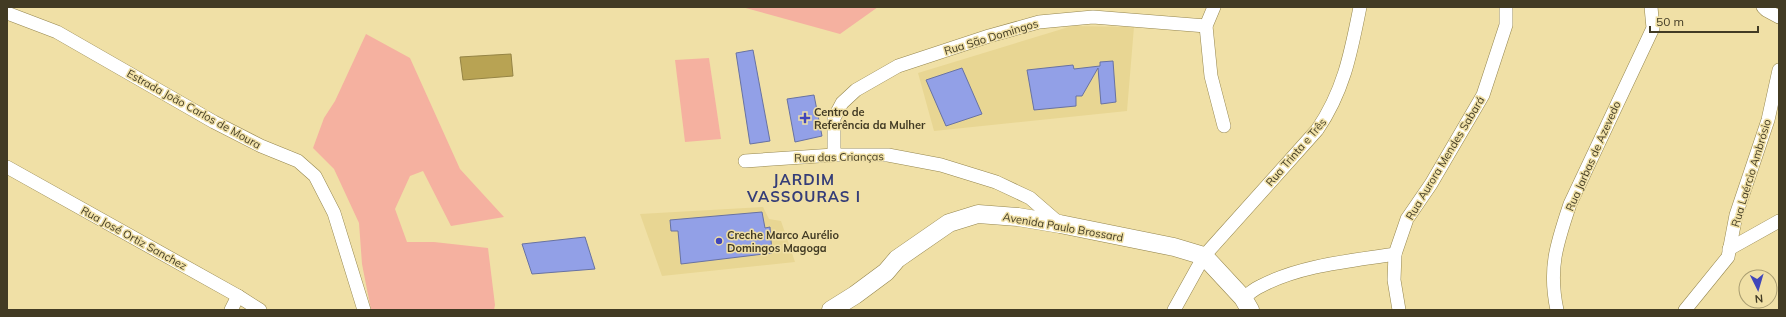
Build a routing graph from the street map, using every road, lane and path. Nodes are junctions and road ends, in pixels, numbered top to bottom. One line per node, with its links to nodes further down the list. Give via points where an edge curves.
1 (1214, 7): 8 (street)
2 (1360, 7): 18 (street, Rua Trinta e Três, via 1350,59 1330,110 1317,130)
3 (1506, 7): 17 (street, Rua Aurora Mendes Sabará, via 1506,25 1483,95 1408,219)
4 (1651, 7): 27 (street, Rua Jarbas de Azevedo, via 1653,28 1570,204 1556,247 1552,271)
5 (1763, 7): 7 (street)
6 (7, 13): 23 (street, Estrada João Carlos de Moura, via 57,32 214,122 298,161 315,176 334,213)
7 (1779, 17)
8 (1206, 26): 10 (street, via 1211,76); 11 (street, Rua São Domingos, via 1093,17 1039,22 898,66 856,90 842,103 834,118)
9 (1779, 70): 16 (street, Rua Laércio Ambrósio, via 1768,120 1736,215)
10 (1224, 126)
11 (834, 155): 12 (street, Rua das Crianças); 15 (street, Rua das Crianças, via 888,155 941,165 996,182 1030,198)
12 (745, 161)
13 (7, 167): 19 (street, Rua José Ortiz Sanchez)
14 (1779, 221): 16 (street)
15 (1060, 224): 18 (main road, Avenida Paulo Brossard, via 1174,247); 24 (main road, Avenida Paulo Brossard, via 978,214 949,223 897,259 886,272 855,296)
16 (1729, 249): 28 (street, Rua Laércio Ambrósio, via 1728,257)
17 (1395, 254): 20 (street, via 1345,262 1277,278 1259,286); 26 (street, Rua Aurora Mendes Sabará, via 1394,280)
18 (1204, 256): 20 (main road); 25 (street, Rua Trinta e Três)
19 (238, 296): 21 (street); 22 (street, Rua José Ortiz Sanchez)
20 (1247, 304)
21 (231, 310)
22 (260, 310)
23 (364, 310)
24 (831, 310)
25 (1174, 310)
26 (1399, 310)
27 (1557, 310)
28 (1685, 310)

